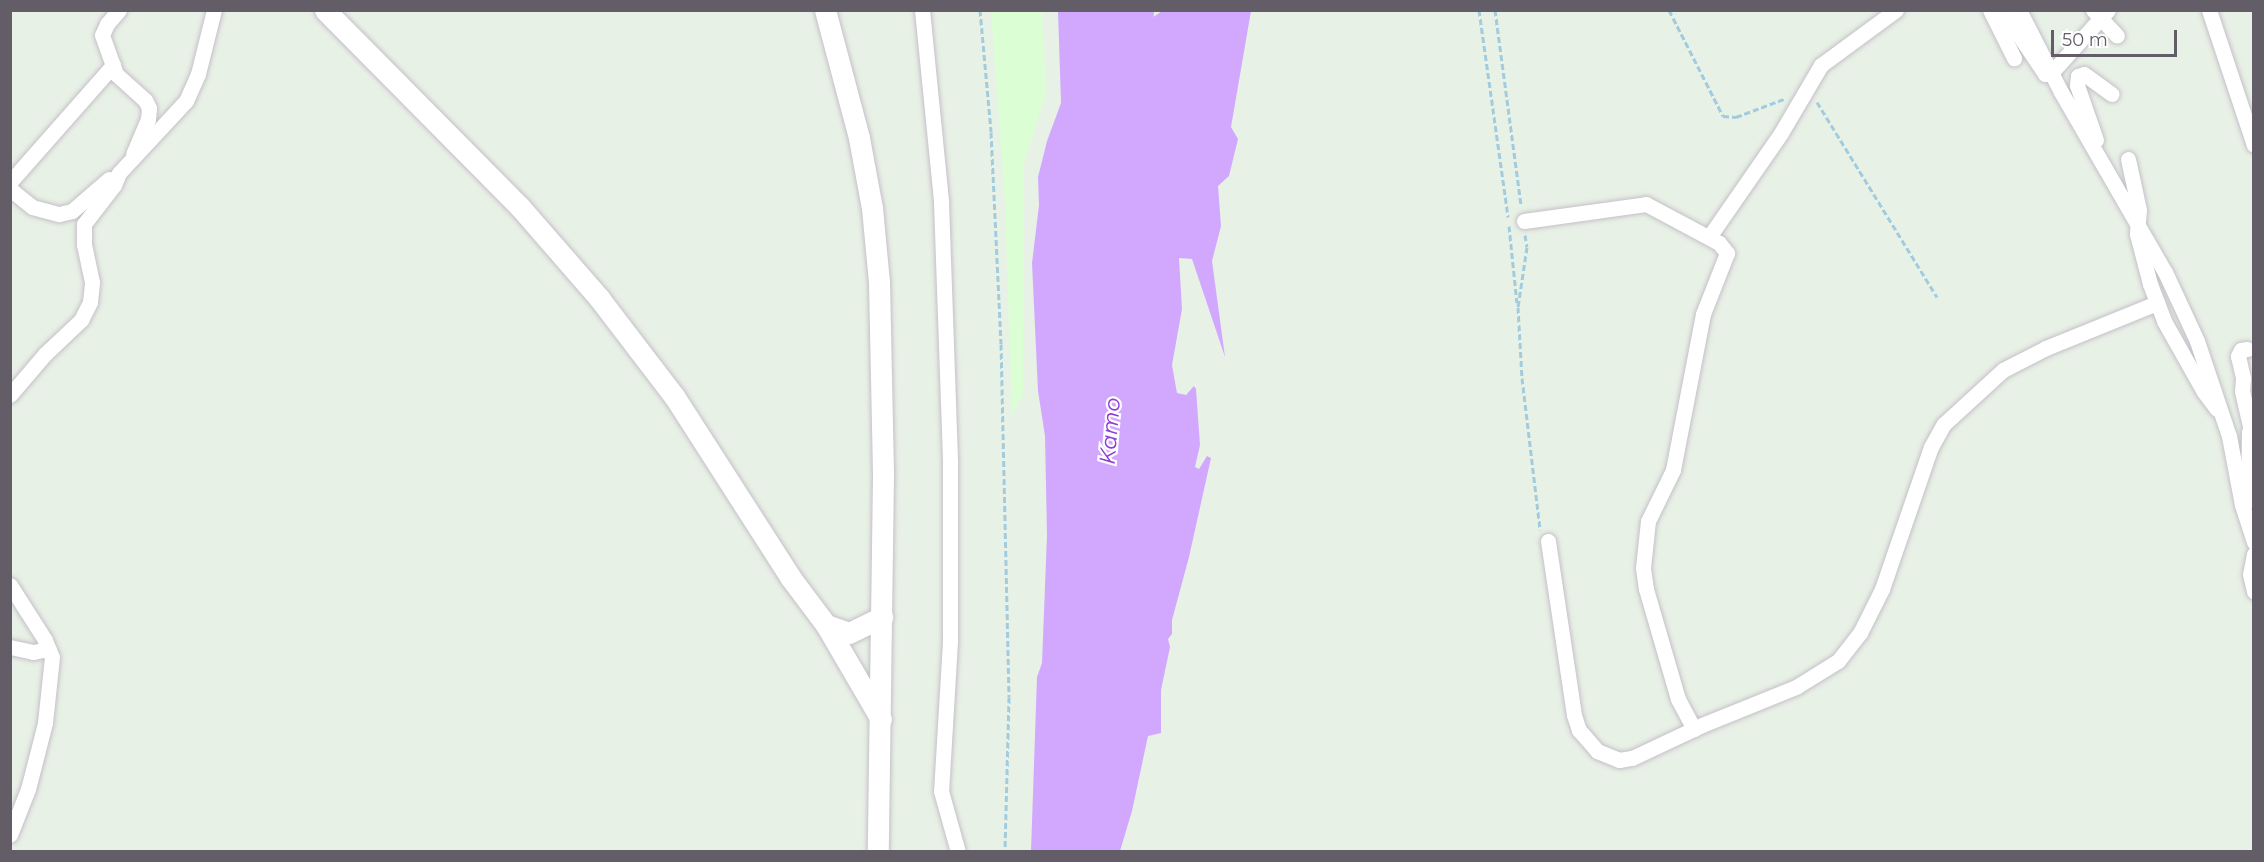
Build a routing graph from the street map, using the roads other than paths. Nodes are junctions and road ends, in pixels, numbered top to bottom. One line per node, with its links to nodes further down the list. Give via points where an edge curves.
1 (119, 10): 14 (street, via 102,35)
2 (214, 10): 19 (street, via 198,74 186,101)
3 (325, 10): 40 (street, via 520,207 599,298 674,396 790,577)
4 (825, 10): 39 (street, via 859,138 872,208 879,282)
5 (922, 10): 47 (street, via 941,202 950,464 950,641 941,791)
6 (1896, 10): 26 (street, via 1821,64 1781,133)
7 (1990, 10): 13 (street)
8 (2002, 10): 15 (street, via 2037,66 2045,74)
9 (2019, 10): 15 (street)
10 (2210, 11): 17 (street)
11 (2100, 14): 12 (street); 15 (street)
12 (2117, 36)
13 (2014, 57)
14 (113, 65): 19 (street, via 149,108); 22 (street)
15 (2051, 73): 18 (street)
16 (2112, 94): 18 (street, via 2084,74 2078,76 2097,138)
17 (2253, 145)
18 (2095, 149): 25 (street)
19 (132, 159): 21 (street)
20 (2128, 159): 25 (street)
21 (119, 173): 23 (street, via 72,211 59,214 32,207); 29 (street, via 84,224 92,282 90,302 81,320)
22 (10, 182)
23 (10, 189)
24 (1524, 221): 26 (street, via 1646,204)
25 (2138, 221): 27 (street, via 2137,234); 30 (street, via 2197,341)
26 (1708, 237): 44 (street, via 1727,254 1703,314 1673,470 1648,521 1642,568 1671,677)
27 (2157, 303): 30 (street, via 2204,392); 44 (street, via 2030,355 1986,383 1936,435 1882,589 1850,648 1838,661 1796,687)
28 (2247, 349): 31 (street, via 2238,356)
29 (10, 394)
30 (2222, 416): 33 (street)
31 (2249, 423): 32 (street); 33 (street)
32 (2253, 444)
33 (2245, 517): 35 (street)
34 (1548, 541): 44 (street, via 1574,715 1586,741 1608,757 1626,759)
35 (2253, 542)
36 (2253, 554): 38 (street)
37 (10, 585): 42 (street)
38 (2253, 592)
39 (882, 618): 40 (street, via 849,633); 43 (street)
40 (826, 625): 43 (street)
41 (10, 647): 42 (street, via 33,652)
42 (49, 649): 45 (street, via 52,657 45,723 28,789)
43 (881, 719): 46 (street)
44 (1694, 729)
45 (10, 835)
46 (878, 852)
47 (958, 852)

